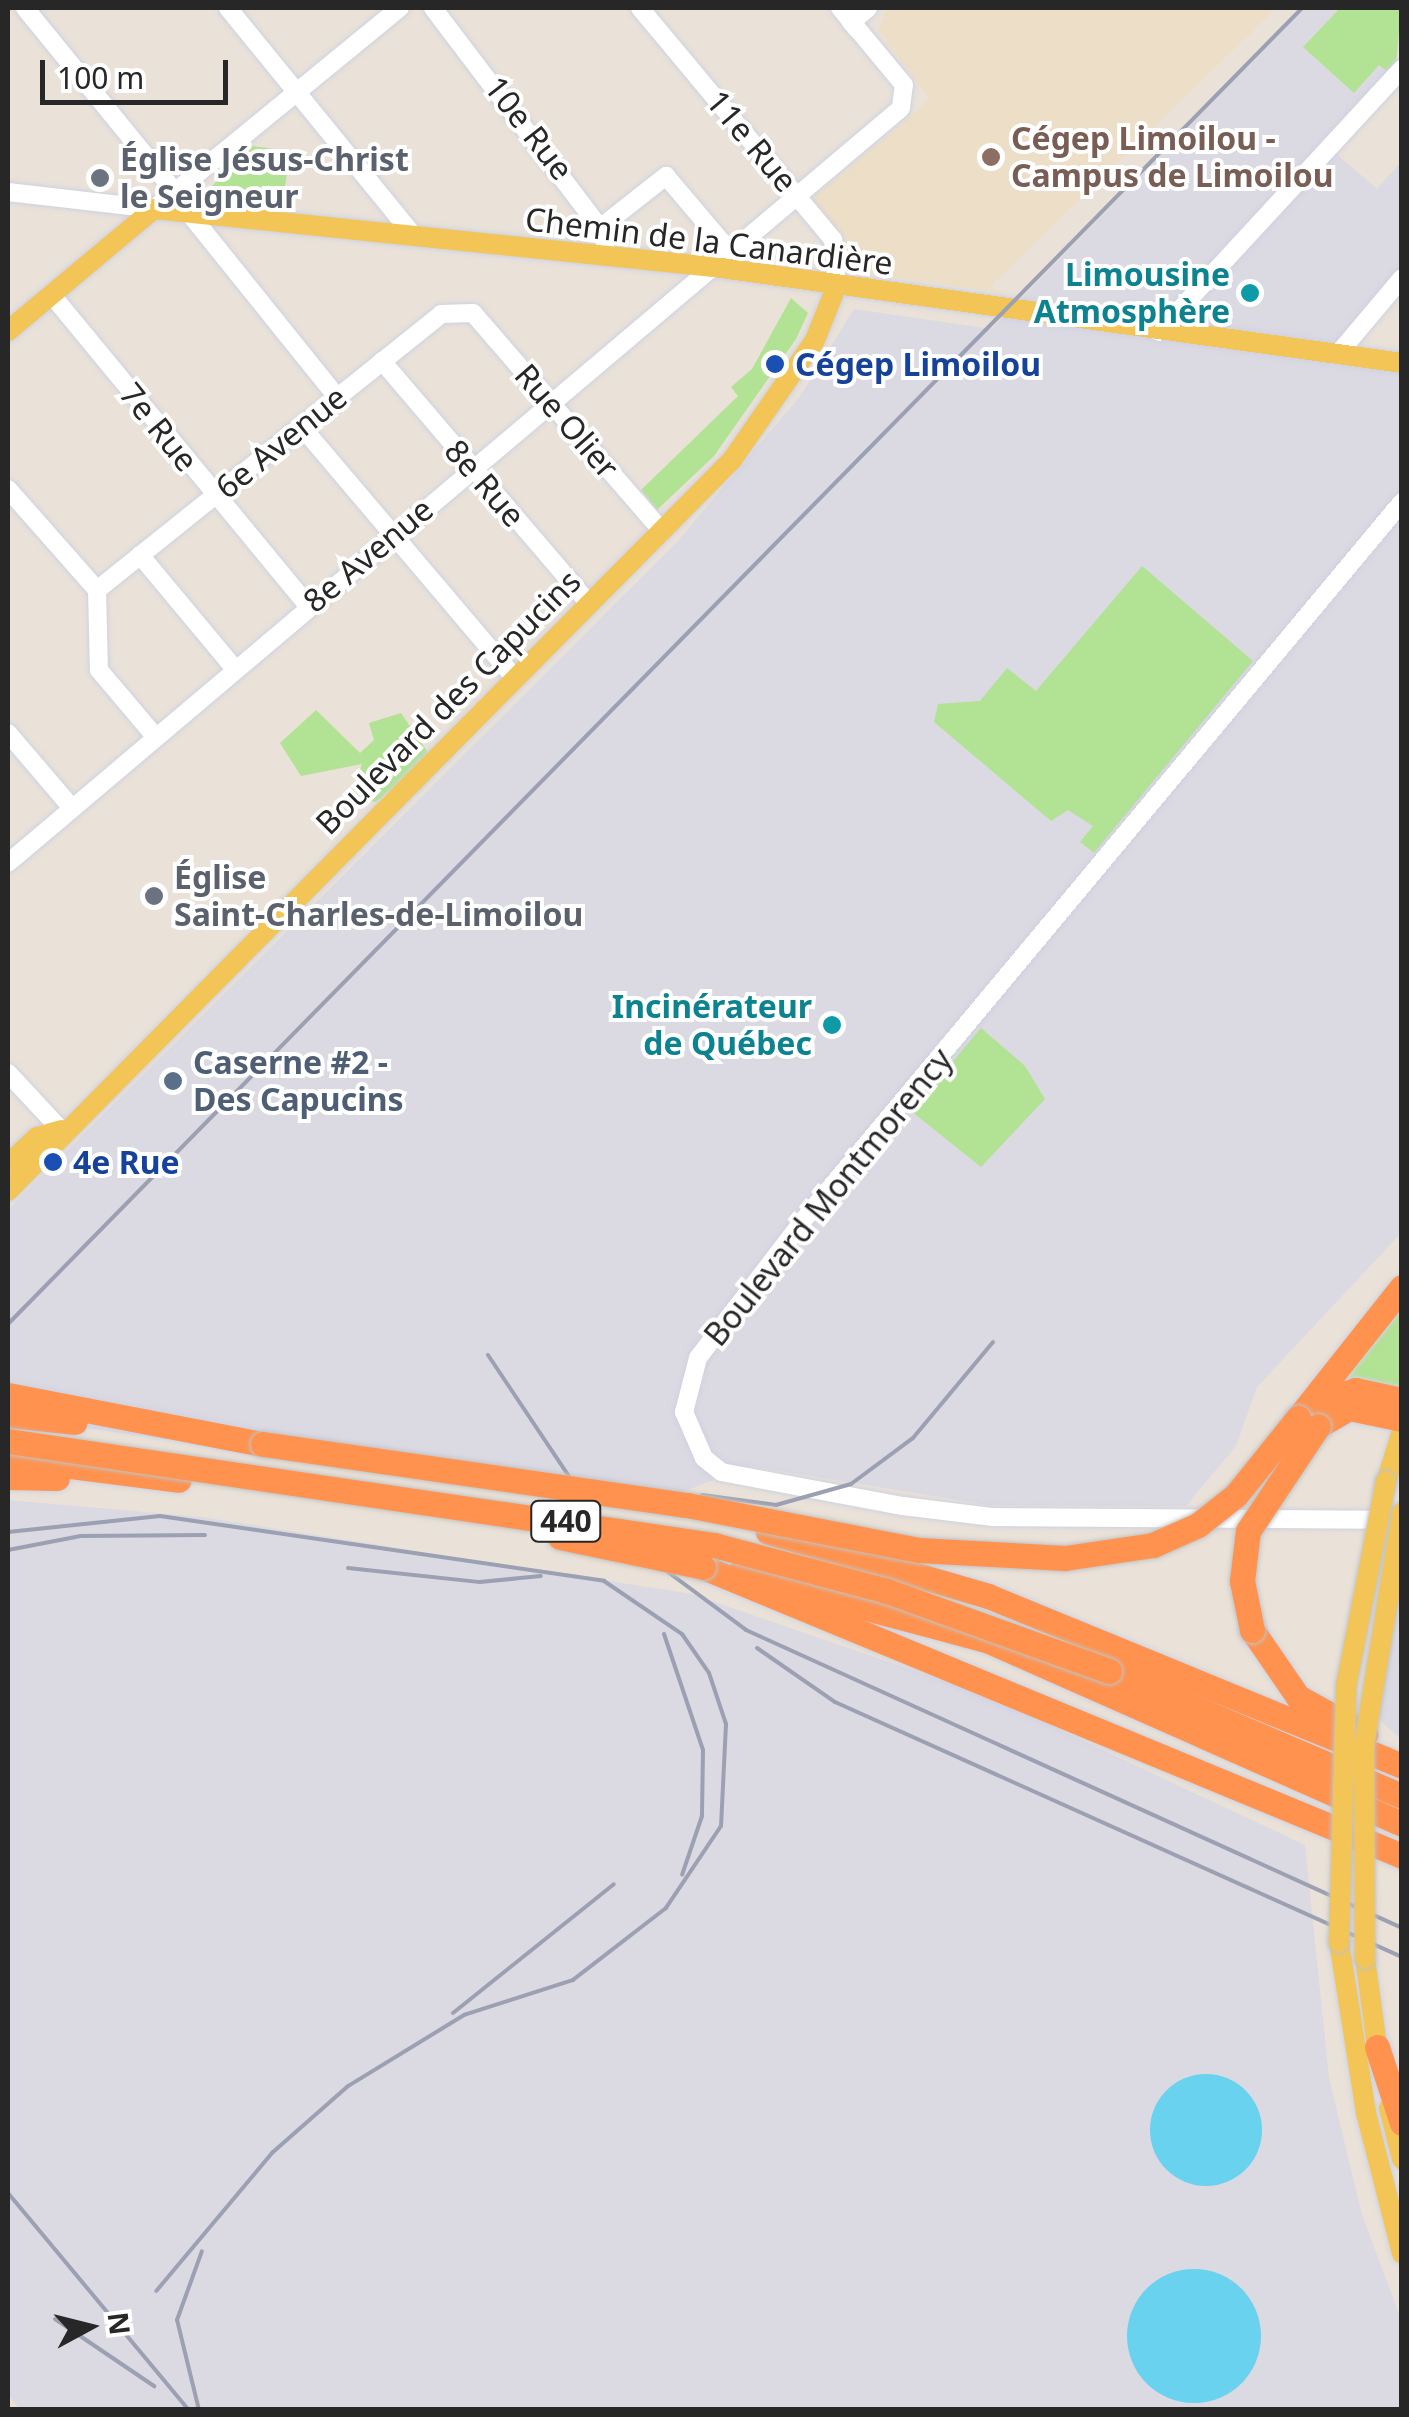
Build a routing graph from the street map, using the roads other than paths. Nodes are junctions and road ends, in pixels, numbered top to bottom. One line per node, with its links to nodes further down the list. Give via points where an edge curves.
1 (25, 8): 11 (street)
2 (228, 8): 9 (street)
3 (400, 8): 9 (street)
4 (433, 8): 15 (street, 10e Rue)
5 (640, 8): 12 (street, 11e Rue)
6 (868, 8): 7 (street, 8e Avenue)
7 (845, 15): 12 (street, 8e Avenue, via 906,98)
8 (1402, 69): 25 (street)
9 (297, 92): 11 (street); 16 (street)
10 (8, 192): 13 (street, Chemin de la Canardière)
11 (175, 192): 13 (street)
12 (798, 195): 17 (street, 8e Avenue); 21 (street, 11e Rue, via 840,254)
13 (154, 209): 14 (main road, Chemin de la Canardière); 22 (main road)
14 (188, 213): 16 (main road, Chemin de la Canardière); 29 (street)
15 (605, 224): 17 (street, via 666,176); 18 (street)
16 (414, 236): 18 (main road, Chemin de la Canardière)
17 (732, 254): 19 (street, 8e Avenue)
18 (604, 256): 19 (main road, Chemin de la Canardière)
19 (714, 268): 21 (main road, Chemin de la Canardière); 30 (street, 8e Avenue)
20 (1402, 278): 26 (street)
21 (837, 285): 25 (main road, Chemin de la Canardière); 36 (main road, Boulevard des Capucins, via 815,340 732,460)
22 (50, 294): 24 (main road); 34 (street, 7e Rue)
23 (474, 313): 27 (street, 6e Avenue, via 441,314); 30 (street, Rue Olier)
24 (8, 331)
25 (1159, 332): 26 (main road, Chemin de la Canardière)
26 (1338, 354): 28 (main road, Chemin de la Canardière)
27 (382, 361): 29 (street, 6e Avenue); 32 (street, 8e Rue)
28 (1402, 364)
29 (337, 397): 31 (street, 6e Avenue)
30 (549, 400): 32 (street, 8e Avenue); 36 (street, Rue Olier)
31 (301, 426): 34 (street, 6e Avenue); 37 (street)
32 (472, 467): 37 (street, 8e Avenue); 40 (street, 8e Rue)
33 (8, 490): 39 (street)
34 (215, 495): 38 (street, 6e Avenue); 41 (street, 7e Rue)
35 (1402, 502): 65 (street, Boulevard Montmorency, via 805,1218 698,1358 684,1412 691,1438 721,1472 903,1506 992,1517)
36 (662, 530): 40 (main road, Boulevard des Capucins)
37 (392, 535): 41 (street, 8e Avenue); 43 (street)
38 (140, 555): 39 (street, 6e Avenue); 42 (street)
39 (96, 590): 45 (street, via 99,670)
40 (589, 603): 43 (main road, Boulevard des Capucins)
41 (308, 606): 42 (street, 8e Avenue)
42 (234, 668): 45 (street, 8e Avenue)
43 (515, 678): 49 (main road, Boulevard des Capucins)
44 (8, 733): 46 (street)
45 (154, 735): 46 (street, 8e Avenue)
46 (72, 808): 47 (street, 8e Avenue)
47 (8, 863)
48 (8, 1075): 49 (street)
49 (61, 1130): 50 (main road, Boulevard des Capucins, via 37,1137); 51 (main road, Boulevard des Capucins)
50 (8, 1164)
51 (8, 1190)
52 (1402, 1288): 56 (highway)
53 (8, 1395): 60 (highway)
54 (1402, 1400): 56 (highway, via 1355,1390)
55 (8, 1415): 60 (highway)
56 (1307, 1418): 57 (highway, via 1364,1406); 64 (highway, bridge, via 1218,1512 1164,1541 1102,1555 919,1550); 68 (highway, bridge, via 1248,1531 1242,1582 1252,1630 1298,1696)
57 (1402, 1419)
58 (1402, 1431): 78 (main road, bridge, via 1386,1482 1344,1705 1339,1942 1366,2113)
59 (8, 1441): 67 (highway, 440, bridge, via 714,1545 888,1591)
60 (264, 1444): 64 (highway, bridge)
61 (8, 1458): 63 (highway, 440)
62 (8, 1477): 63 (highway)
63 (179, 1480): 66 (highway, 440, bridge)
64 (622, 1498): 67 (highway, bridge, via 849,1551)
65 (1402, 1516): 75 (main road, bridge, via 1364,1746 1365,1958)
66 (704, 1567): 67 (highway, 440); 70 (highway)
67 (1109, 1671): 69 (highway); 71 (highway, 440); 72 (highway, 440)
68 (1402, 1751)
69 (1402, 1766)
70 (1212, 1775): 73 (highway); 74 (highway)
71 (1402, 1796)
72 (1402, 1824)
73 (1402, 1856)
74 (1402, 1872)
75 (1377, 2047): 76 (highway); 77 (main road)
76 (1402, 2124)
77 (1402, 2159)
78 (1402, 2254)

